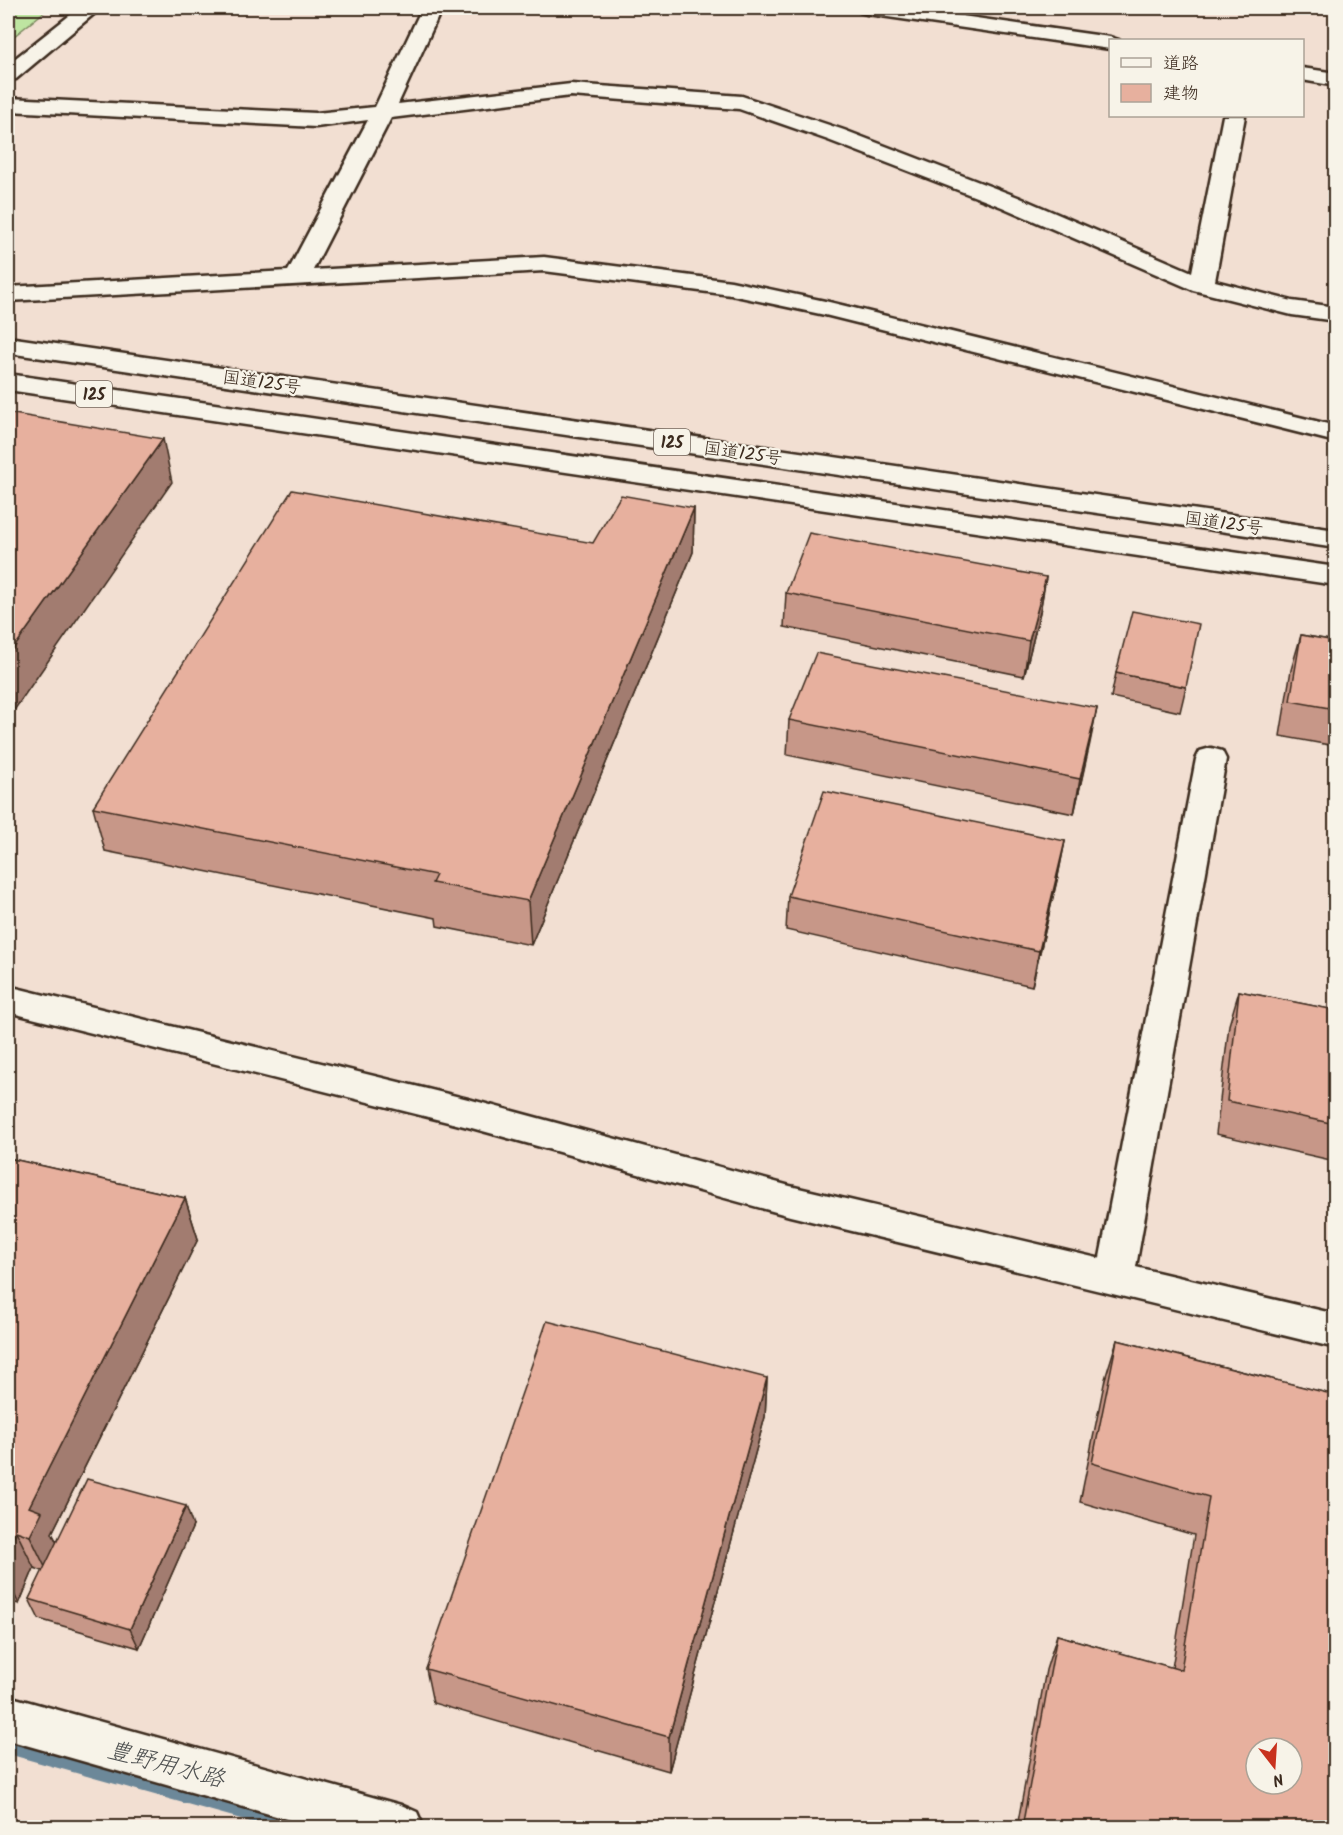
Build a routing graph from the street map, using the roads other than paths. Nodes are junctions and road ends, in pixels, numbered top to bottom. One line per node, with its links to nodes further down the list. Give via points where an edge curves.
1 (91, 8): 5 (main road)
2 (432, 8): 9 (main road)
3 (867, 8): 4 (main road)
4 (1109, 43)
5 (8, 74)
6 (1304, 74): 7 (main road)
7 (1335, 80)
8 (8, 104): 9 (main road, via 316,120)
9 (382, 112): 11 (main road); 12 (main road, via 572,90 742,104 836,135 1010,202)
10 (1234, 117): 12 (main road)
11 (297, 277): 13 (main road); 17 (main road, via 544,264 731,288)
12 (1202, 285): 14 (main road, via 1292,308)
13 (8, 294)
14 (1335, 314)
15 (8, 345): 18 (main road, 国道125号 / 125)
16 (8, 382): 19 (main road, 国道125号 / 125)
17 (1335, 434)
18 (1335, 540)
19 (1335, 576)
20 (1211, 759): 22 (main road)
21 (8, 999): 22 (main road, via 468,1113 790,1201)
22 (1115, 1278): 23 (main road)
23 (1335, 1330)
24 (8, 1718): 25 (main road)
25 (401, 1827)

